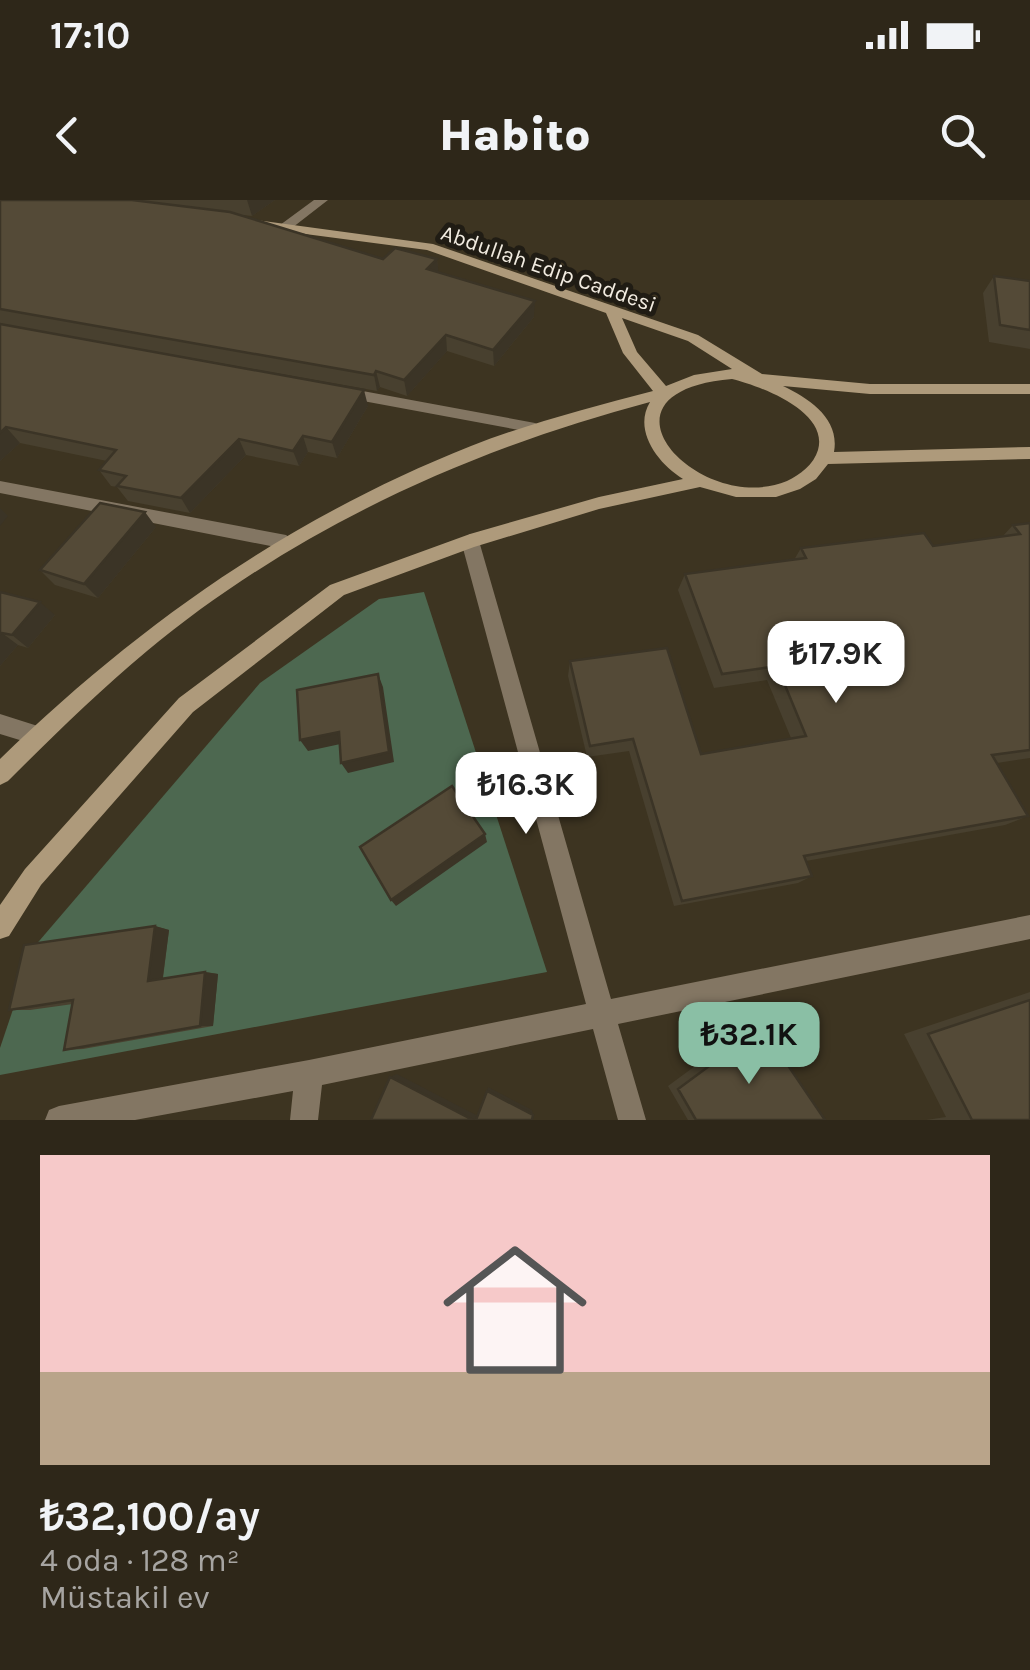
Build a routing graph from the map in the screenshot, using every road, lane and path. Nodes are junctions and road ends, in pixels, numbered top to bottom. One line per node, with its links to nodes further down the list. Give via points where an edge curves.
1 (322, 200): 3 (street)
2 (246, 223): 3 (main road, Abdullah Edip Caddesi)
3 (284, 228): 4 (main road, Abdullah Edip Caddesi, via 429,247)
4 (612, 309): 5 (main road, Abdullah Edip Caddesi, via 693,338); 8 (main road, via 630,353)
5 (758, 378): 6 (main road, via 870,388); 8 (main road, via 706,375); 11 (main road, via 805,402 820,420)
6 (1030, 388)
7 (325, 390): 9 (street)
8 (663, 393): 9 (main road); 12 (main road, via 650,428 658,448)
9 (535, 428): 15 (main road, via 426,472)
10 (1030, 453): 11 (main road)
11 (823, 458): 12 (main road, via 788,487 730,490)
12 (700, 481): 14 (main road)
13 (0, 487): 15 (street)
14 (470, 540): 20 (main road, via 337,590 186,705 34,877); 21 (street)
15 (286, 542): 17 (main road, via 179,615)
16 (0, 724): 17 (street)
17 (36, 735): 18 (main road)
18 (0, 774)
19 (1030, 927): 21 (street)
20 (0, 928)
21 (603, 1012): 22 (street); 25 (street)
22 (309, 1074): 23 (street); 24 (street)
23 (58, 1120)
24 (304, 1120)
25 (632, 1120)

